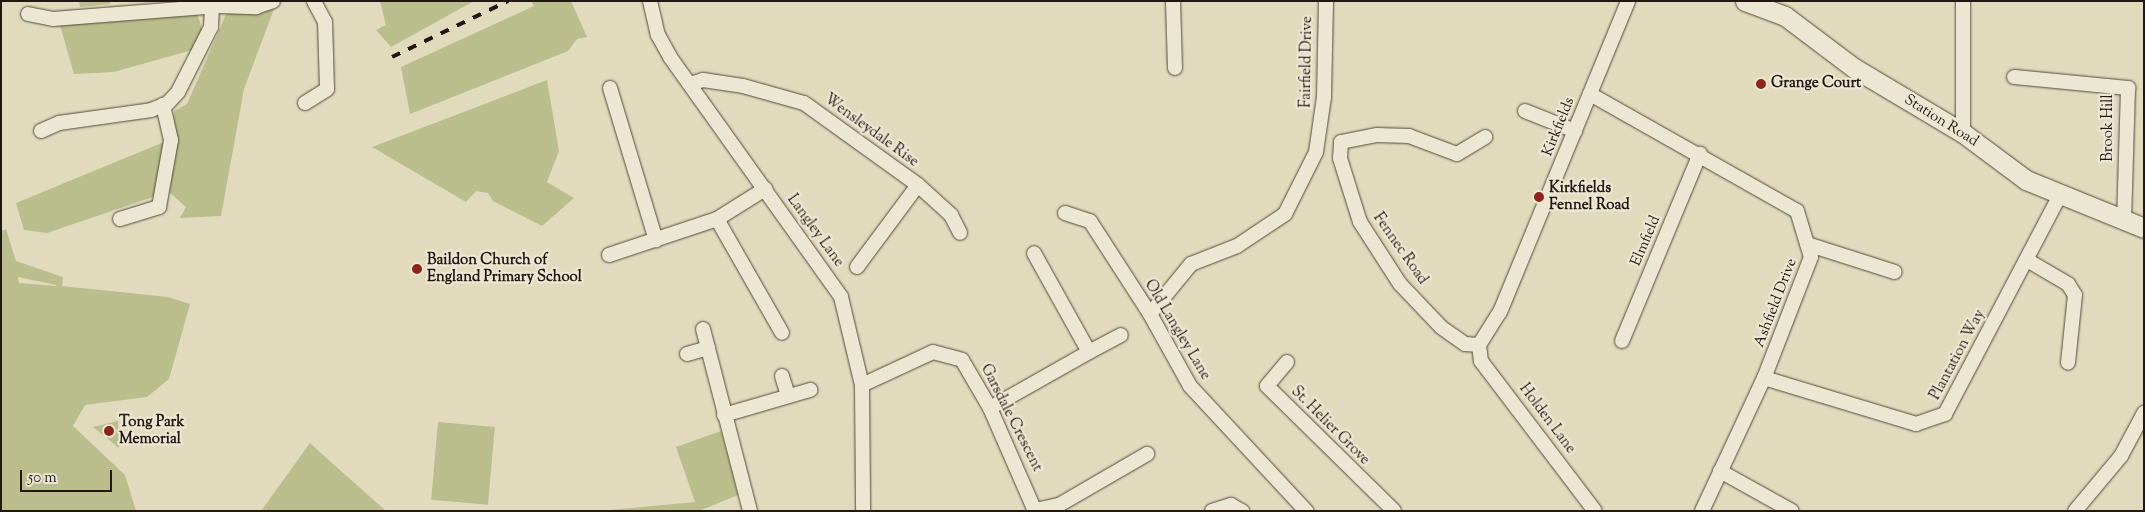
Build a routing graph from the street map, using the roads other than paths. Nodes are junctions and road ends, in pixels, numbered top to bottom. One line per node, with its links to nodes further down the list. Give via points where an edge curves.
1 (273, 1): 9 (street, via 256,7)
2 (314, 1): 16 (street, via 325,22 327,90)
3 (650, 1): 13 (street, Langley Lane, via 658,35)
4 (1173, 1): 11 (street)
5 (1326, 1): 40 (street, Fairfield Drive, via 1324,97 1316,152 1285,214 1237,246 1191,264)
6 (1628, 1): 15 (street, Kirkfields)
7 (1745, 1): 21 (street, Station Road, via 1785,16 1854,68)
8 (1963, 1): 21 (street)
9 (212, 7): 10 (street, via 53,20); 17 (street, via 212,27 178,92)
10 (28, 14)
11 (1176, 68)
12 (2014, 77): 30 (street, Brook Hill, via 2128,88)
13 (690, 84): 24 (street, Wensleydale Rise, via 703,80 743,86 804,103); 25 (street, Langley Lane)
14 (610, 88): 33 (street)
15 (1590, 94): 20 (street, Kirkfields); 23 (street, Ashfield Drive)
16 (305, 103)
17 (162, 105): 19 (street, via 59,123); 28 (street, via 171,140 159,208)
18 (1525, 110): 20 (street)
19 (41, 131)
20 (1575, 131): 45 (street, Kirkfields, via 1500,312)
21 (1963, 133): 26 (street, Station Road, via 2026,180)
22 (1485, 137): 45 (street, Fennec Road, via 1457,154 1409,136 1377,135 1341,142 1340,158 1360,222 1400,284 1440,327 1465,344)
23 (1700, 154): 34 (street, Ashfield Drive, via 1797,211); 44 (street, Elmfield)
24 (918, 185): 32 (street, Wensleydale Rise, via 951,215); 38 (street, Wensleydale Rise)
25 (765, 189): 29 (street); 53 (street, Langley Lane, via 840,297)
26 (2059, 197): 30 (street, Station Road); 37 (street, Plantation Way)
27 (1065, 213): 40 (street, Old Langley Lane, via 1090,221)
28 (120, 219)
29 (718, 219): 33 (street); 42 (street)
30 (2124, 221): 31 (street, Station Road)
31 (2144, 228)
32 (960, 233)
33 (656, 240): 36 (street)
34 (1807, 244): 39 (street); 52 (street, Ashfield Drive, via 1810,257)
35 (1034, 253): 47 (street)
36 (609, 255)
37 (2027, 260): 50 (street, via 2068,284 2075,295); 52 (street, Plantation Way, via 1945,414 1916,424)
38 (856, 267)
39 (1895, 272)
40 (1150, 314): 66 (street, Old Langley Lane, via 1190,386)
41 (703, 329): 46 (street)
42 (782, 333)
43 (1121, 334): 47 (street)
44 (1622, 341)
45 (1479, 345): 68 (street, Holden Lane, via 1480,361)
46 (708, 348): 48 (street); 58 (street)
47 (1089, 352): 56 (street)
48 (687, 354)
49 (1287, 362): 67 (street, St. Helier Grove, via 1266,386)
50 (2068, 363)
51 (782, 376): 55 (street)
52 (1764, 378): 60 (street, Ashfield Drive)
53 (862, 385): 56 (street, Garsdale Crescent, via 933,352 949,354 962,360); 63 (street, Langley Lane)
54 (810, 390): 55 (street)
55 (788, 396): 58 (street)
56 (990, 408): 61 (street, Garsdale Crescent)
57 (2144, 413): 71 (street, via 2121,456)
58 (724, 415): 62 (street)
59 (1147, 454): 61 (street, via 1059,505)
60 (1720, 472): 69 (street, Ashfield Drive); 70 (street)
61 (1035, 510)
62 (750, 511)
63 (863, 511)
64 (1212, 511): 65 (street, via 1231,505)
65 (1242, 511)
66 (1306, 511)
67 (1394, 511)
68 (1595, 511)
69 (1702, 511)
70 (1792, 511)
71 (2075, 511)

